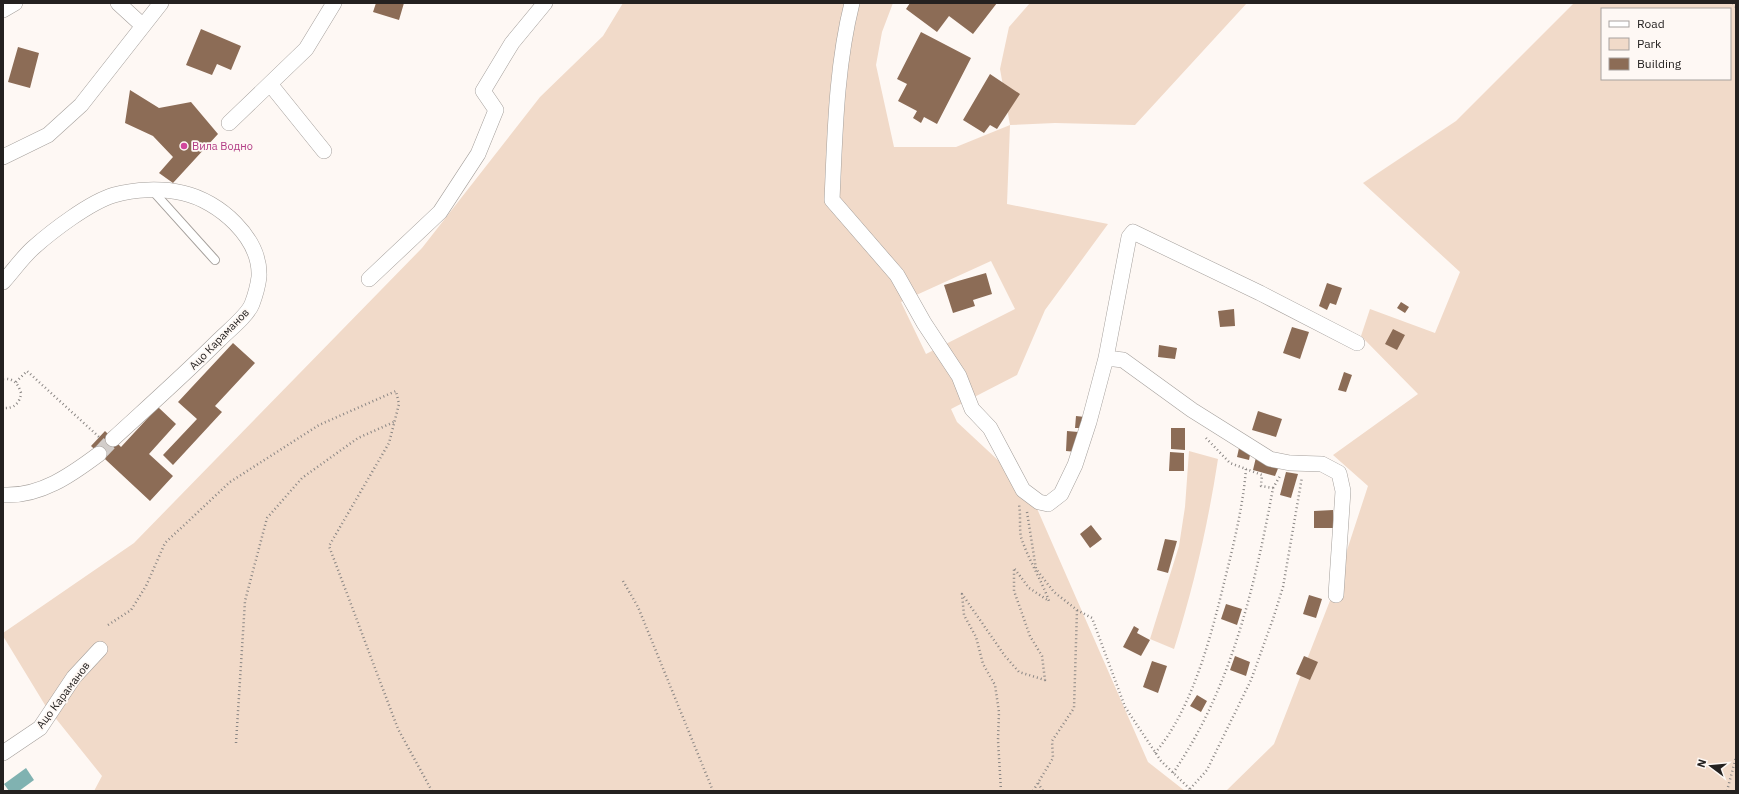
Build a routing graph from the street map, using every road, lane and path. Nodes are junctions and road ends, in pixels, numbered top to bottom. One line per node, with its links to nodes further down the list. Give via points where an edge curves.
1 (15, 3): 9 (street)
2 (118, 3): 10 (street)
3 (161, 3): 10 (street)
4 (334, 3): 11 (street, via 306,49)
5 (545, 3): 17 (street, via 512,44 483,91 496,110 478,154 440,212)
6 (852, 3): 31 (street, via 839,89 832,200 897,275 924,323 959,376 972,409 990,428)
7 (1733, 3): 8 (path)
8 (1736, 7)
9 (3, 10)
10 (142, 25): 14 (street, via 81,105 48,135)
11 (270, 84): 12 (street); 13 (street)
12 (229, 123)
13 (324, 151)
14 (3, 157)
15 (152, 190): 16 (lane); 18 (street, Ацо Караманов, via 113,195 90,206 33,248); 26 (street, Ацо Караманов, via 196,197 223,214 248,238 255,253 259,277 251,305 231,329)
16 (215, 260)
17 (369, 279)
18 (3, 282)
19 (1357, 343): 20 (street, via 1133,232 1129,238)
20 (1106, 358): 33 (street, via 1080,451 1061,494 1048,504 1040,502); 36 (street, via 1124,360 1192,410 1270,459 1290,463 1322,464 1338,473 1343,491)
21 (3, 379): 22 (path)
22 (16, 382): 23 (path, via 21,393 20,398 13,407); 26 (path, via 27,371)
23 (3, 408)
24 (395, 422): 38 (path, via 399,404 396,391 319,425 230,482 165,543 146,586 131,610); 40 (path, via 358,438 302,478 267,518 245,601); 47 (path, via 389,443 329,546 398,729)
25 (1204, 434): 28 (path, via 1230,463)
26 (106, 438)
27 (99, 454): 34 (street, via 43,489 19,496)
28 (1246, 469): 32 (path, via 1262,475 1261,486); 42 (path, via 1237,532 1208,641 1186,704 1170,736)
29 (1284, 472): 32 (path)
30 (1298, 473): 46 (path, via 1303,476 1283,587 1274,619 1251,680 1207,770)
31 (1016, 477): 33 (street); 49 (path, via 1021,535 1049,601 1029,588 1014,568 1014,591 1030,636 1042,656 1045,680 1019,672 962,594 964,615 976,637 983,664 995,685 999,712)
32 (1273, 488): 44 (path, via 1252,588 1228,662 1208,716 1192,746)
33 (1023, 490): 37 (path, via 1036,569 1054,592)
34 (3, 495)
35 (623, 581): 48 (path, via 638,607)
36 (1336, 595)
37 (1077, 610): 42 (path, via 1092,618 1124,706); 45 (path, via 1074,708 1052,741 1053,758)
38 (108, 625)
39 (100, 649): 41 (street, Ацо Караманов, via 74,677 40,728)
40 (236, 743)
41 (3, 752)
42 (1155, 753): 44 (path)
43 (1736, 757): 52 (path)
44 (1173, 773): 46 (path)
45 (1038, 783): 50 (path); 51 (path)
46 (1191, 790)
47 (432, 791)
48 (712, 791)
49 (1001, 791)
50 (1033, 791)
51 (1043, 791)
52 (1727, 791)

